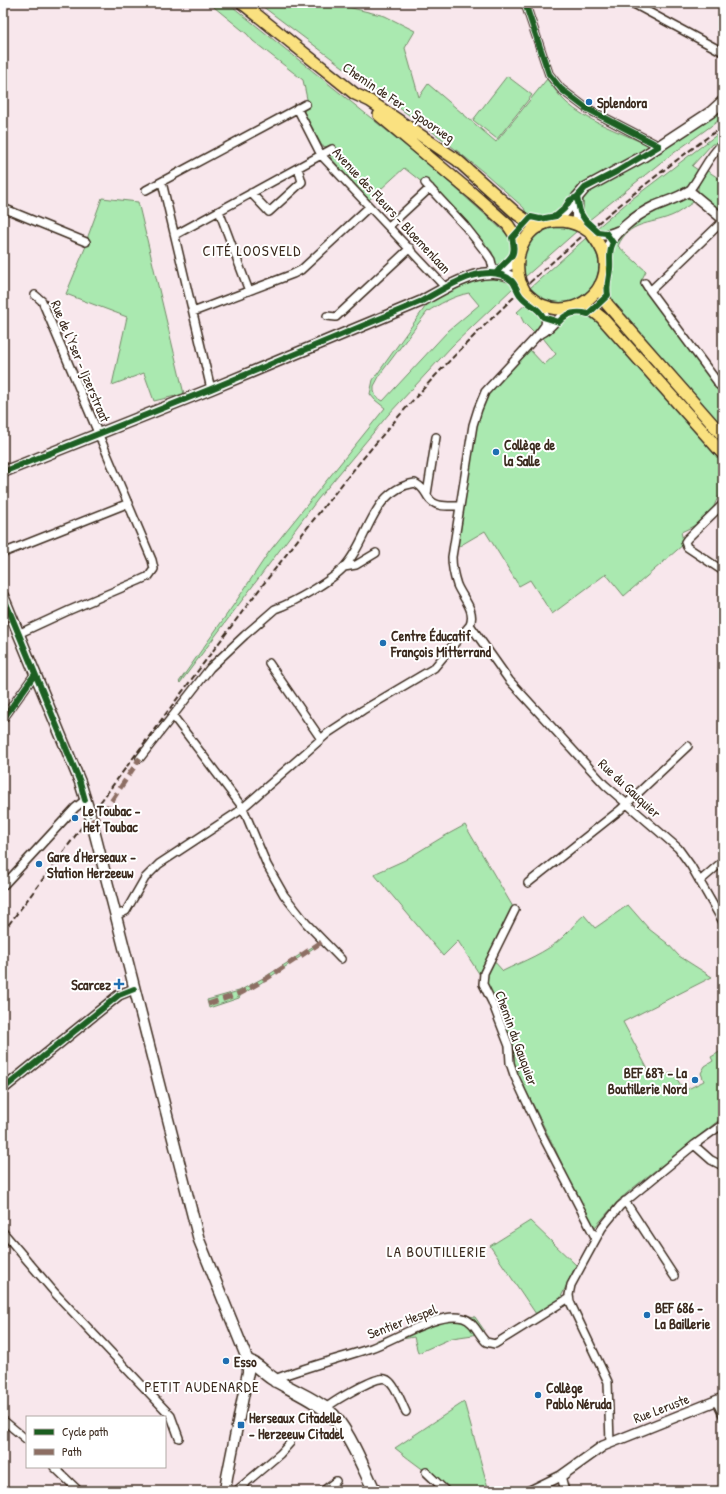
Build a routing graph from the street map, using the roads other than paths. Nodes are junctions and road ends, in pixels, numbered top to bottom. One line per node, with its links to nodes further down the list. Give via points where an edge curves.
1 (242, 3): 5 (highway, Chemin de Fer - Spoorweg)
2 (525, 3): 10 (street, via 549,74 561,90 586,108)
3 (632, 3): 4 (street)
4 (723, 52)
5 (355, 94): 25 (highway, Chemin de Fer - Spoorweg, via 370,101 457,160 517,214); 30 (highway, Chemin de Fer - Spoorweg, via 508,225)
6 (723, 101): 10 (main road, via 711,112)
7 (306, 104): 8 (street)
8 (297, 108): 12 (street, Avenue des Fleurs - Bloemenlaan); 14 (street)
9 (723, 143): 16 (street, via 712,154)
10 (659, 146): 18 (main road, via 585,188)
11 (332, 149): 12 (street)
12 (322, 155): 13 (street); 19 (street, Avenue des Fleurs - Bloemenlaan)
13 (298, 168): 17 (street); 17 (street, via 302,182 269,212)
14 (162, 182): 15 (street); 28 (street)
15 (146, 190)
16 (689, 191): 22 (street); 27 (street, via 644,212)
17 (251, 193): 21 (street)
18 (577, 197): 23 (main road); 26 (main road, via 577,217)
19 (369, 207): 24 (street, Avenue des Fleurs - Bloemenlaan); 39 (street, via 301,270)
20 (3, 208): 29 (street)
21 (219, 210): 28 (street); 39 (street)
22 (723, 220): 40 (street)
23 (557, 221): 25 (highway); 26 (highway, via 570,222)
24 (389, 226): 31 (street, Avenue des Fleurs - Bloemenlaan); 34 (street, via 427,186 465,226 491,260)
25 (539, 227): 30 (highway)
26 (587, 230): 27 (street, via 602,236); 32 (highway, via 600,244)
27 (619, 231): 32 (street)
28 (174, 235): 44 (street)
29 (86, 242)
30 (521, 245): 33 (highway)
31 (410, 248): 37 (street, Avenue des Fleurs - Bloemenlaan); 45 (street, via 336,317)
32 (604, 254): 36 (highway, via 604,275)
33 (517, 257): 34 (main road, via 511,264); 38 (highway, via 516,269)
34 (495, 272): 37 (main road, via 468,277); 38 (main road, via 512,276)
35 (645, 283): 40 (street)
36 (600, 285): 43 (highway, via 591,297); 50 (highway, via 607,304)
37 (446, 287): 48 (main road, via 410,306)
38 (522, 287): 42 (highway, via 533,300)
39 (249, 291): 44 (street)
40 (650, 291): 47 (street)
41 (35, 295): 49 (street, Rue de l'Yser - Ijzerstraat, via 42,301)
42 (542, 305): 43 (highway, via 554,309); 46 (street, via 546,318 545,325)
43 (573, 308): 46 (street, via 560,315); 52 (highway, via 592,310 602,318)
44 (193, 312): 48 (street)
45 (327, 316)
46 (537, 336): 57 (street, via 485,392 474,422)
47 (722, 384)
48 (211, 389): 49 (main road)
49 (98, 434): 53 (main road); 55 (street, Rue de l'Yser - Ijzerstraat)
50 (723, 436)
51 (436, 437): 54 (street)
52 (723, 454)
53 (3, 472)
54 (426, 494): 57 (street, via 440,505); 60 (street, via 423,488 415,483 394,490 388,495 373,515)
55 (129, 503): 58 (street); 64 (street, Rue de l'Yser - Ijzerstraat, via 152,560 154,569 149,576)
56 (723, 504): 61 (street, via 685,543 687,547)
57 (460, 506): 63 (street, via 452,562 458,585 472,612)
58 (3, 553)
59 (376, 553): 60 (street, via 356,565)
60 (344, 567): 67 (street, via 263,619 210,668)
61 (723, 571)
62 (3, 596): 64 (main road)
63 (470, 625): 69 (street, via 434,668 348,719); 73 (street, Rue du Gauquier, via 509,680 605,785)
64 (18, 634): 66 (main road)
65 (269, 663): 69 (street)
66 (35, 674): 68 (street); 72 (main road)
67 (173, 716): 71 (street); 74 (street)
68 (3, 719)
69 (321, 739): 74 (street)
70 (688, 746): 73 (street)
71 (140, 758)
72 (85, 800): 78 (street); 80 (main road)
73 (626, 804): 76 (street, Rue du Gauquier, via 678,848); 77 (street)
74 (243, 808): 80 (street, via 159,864 146,878 126,911); 82 (street, via 278,885 306,923)
75 (723, 861): 76 (street)
76 (700, 881): 81 (street, Rue du Gauquier)
77 (528, 883)
78 (3, 886)
79 (515, 910): 90 (street, Chemin du Gauquier, via 484,973 483,984 509,1046 514,1075)
80 (115, 916): 83 (main road)
81 (723, 922)
82 (341, 959)
83 (134, 989): 84 (street, via 119,995); 93 (main road, via 200,1240)
84 (3, 1089)
85 (723, 1124): 86 (street)
86 (694, 1145): 87 (street, via 706,1157); 88 (street)
87 (723, 1166)
88 (625, 1201): 90 (street); 91 (street)
89 (3, 1232): 100 (street, via 60,1298 171,1416)
90 (596, 1239): 92 (street, via 571,1285)
91 (674, 1276)
92 (569, 1298): 94 (street, Sentier Hespel, via 495,1344 486,1342 468,1320 452,1317 419,1326 376,1346); 103 (street, via 608,1382)
93 (248, 1361): 94 (street); 109 (main road)
94 (276, 1381): 96 (street)
95 (720, 1400): 98 (street); 103 (street, Rue Leruste)
96 (325, 1409): 97 (street, via 336,1400 382,1379 392,1384); 112 (street, via 342,1432); 113 (street, via 338,1416)
97 (406, 1412)
98 (723, 1414)
99 (3, 1420): 101 (street)
100 (179, 1438)
101 (26, 1439)
102 (290, 1443): 110 (street)
103 (610, 1443): 106 (street, Rue Leruste, via 597,1449)
104 (55, 1468): 108 (street)
105 (426, 1472): 114 (street)
106 (561, 1476): 115 (street, Rue Leruste); 116 (street)
107 (336, 1480): 111 (street)
108 (79, 1491)
109 (225, 1491)
110 (236, 1491)
111 (323, 1491)
112 (372, 1491)
113 (378, 1491)
114 (446, 1491)
115 (530, 1491)
116 (565, 1491)

